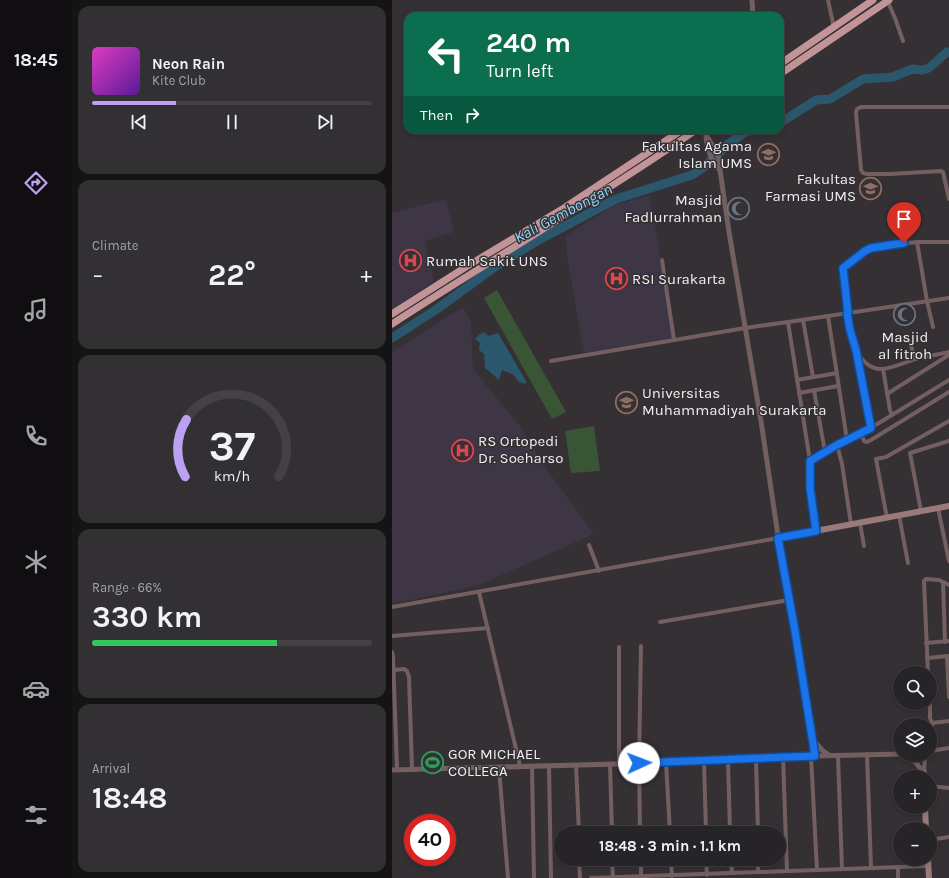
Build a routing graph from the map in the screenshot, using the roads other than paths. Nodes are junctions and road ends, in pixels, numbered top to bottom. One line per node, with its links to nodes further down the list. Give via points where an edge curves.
1 (752, 0): 5 (street)
2 (828, 0): 6 (street)
3 (873, 0): 6 (highway)
4 (888, 0): 6 (highway); 7 (street)
5 (753, 12)
6 (839, 28): 8 (highway); 9 (highway)
7 (903, 41)
8 (784, 62)
9 (784, 71)
10 (949, 107): 14 (street, via 861,107 856,113 863,173 942,171)
11 (676, 134): 20 (highway, via 564,208)
12 (690, 134): 23 (highway)
13 (705, 134): 28 (street, via 707,144 720,170)
14 (949, 199)
15 (917, 242): 16 (street); 19 (street); 21 (street, via 874,246 845,266 843,271)
16 (949, 242)
17 (662, 260): 29 (street)
18 (949, 298): 19 (street)
19 (927, 301): 21 (street); 27 (street)
20 (394, 313): 23 (highway)
21 (847, 313): 22 (street); 31 (street)
22 (828, 316): 24 (street); 36 (street)
23 (401, 318): 26 (highway)
24 (803, 320): 25 (street); 37 (street)
25 (788, 322): 28 (street); 38 (street)
26 (392, 324)
27 (933, 327)
28 (745, 328): 29 (street); 65 (street)
29 (674, 340): 34 (street)
30 (910, 342): 33 (street)
31 (856, 350): 35 (street, via 869,365); 49 (street)
32 (949, 354): 33 (street); 45 (street)
33 (915, 359): 35 (street)
34 (551, 361)
35 (883, 369): 45 (street)
36 (837, 373): 37 (street); 40 (street)
37 (813, 377): 38 (street)
38 (796, 380): 44 (street)
39 (949, 380): 42 (street)
40 (838, 386): 41 (street); 51 (street)
41 (814, 390): 44 (street); 55 (street)
42 (932, 391): 46 (street); 47 (street)
43 (949, 392): 46 (street)
44 (799, 393): 56 (street)
45 (887, 394): 47 (street)
46 (937, 399): 50 (street, via 871,440 866,442)
47 (892, 415): 49 (street)
48 (949, 421): 61 (street, via 886,457 876,459)
49 (871, 428): 50 (street)
50 (861, 434): 51 (street)
51 (847, 440): 53 (street)
52 (948, 441): 54 (street); 59 (street, via 910,452)
53 (837, 445): 55 (street); 63 (street)
54 (949, 447)
55 (825, 452): 56 (street)
56 (810, 461): 64 (street, via 810,488)
57 (949, 506): 58 (main road)
58 (938, 508): 59 (main road); 68 (street)
59 (921, 511): 60 (main road)
60 (899, 516): 61 (main road); 69 (street)
61 (887, 518): 62 (main road)
62 (860, 523): 63 (main road); 67 (street)
63 (851, 524): 64 (main road)
64 (816, 531): 65 (main road)
65 (778, 538): 70 (street); 74 (street)
66 (589, 545): 70 (street)
67 (864, 546)
68 (949, 561)
69 (908, 563)
70 (599, 570): 73 (street)
71 (943, 582): 72 (street); 79 (street); 80 (street, via 926,579 924,581)
72 (949, 585)
73 (479, 592): 75 (street); 77 (street)
74 (789, 600): 76 (street); 91 (street)
75 (392, 607)
76 (660, 622)
77 (488, 628): 78 (street); 108 (street)
78 (392, 636)
79 (947, 641): 80 (street)
80 (926, 643): 85 (street)
81 (619, 646): 106 (street)
82 (641, 646): 104 (street)
83 (392, 652): 87 (street)
84 (948, 656): 85 (street); 88 (street)
85 (927, 658): 86 (street)
86 (928, 666)
87 (394, 670): 112 (street); 113 (street, via 404,669 409,677)
88 (949, 697)
89 (949, 721): 90 (street)
90 (937, 722)
91 (813, 739): 96 (street); 97 (street)
92 (949, 748): 93 (street)
93 (937, 750)
94 (867, 754): 95 (street); 98 (street); 134 (street)
95 (893, 754)
96 (813, 756): 97 (street); 99 (street); 136 (street)
97 (831, 756): 98 (street)
98 (838, 756): 135 (street)
99 (783, 757): 100 (street); 137 (street)
100 (756, 758): 101 (street); 122 (street)
101 (728, 760): 102 (street); 121 (street)
102 (704, 761): 103 (street); 120 (street)
103 (666, 762): 104 (street); 119 (street)
104 (639, 763): 106 (street); 118 (street)
105 (610, 764): 106 (street); 107 (street); 117 (street)
106 (620, 764)
107 (576, 765): 109 (street); 116 (street)
108 (520, 766): 110 (street); 111 (street)
109 (549, 766): 110 (street); 148 (street)
110 (532, 767): 147 (street)
111 (499, 768): 113 (street); 146 (street)
112 (395, 769): 113 (street)
113 (412, 769)
114 (937, 787): 115 (street)
115 (949, 788)
116 (579, 826)
117 (612, 826)
118 (640, 826)
119 (670, 826)
120 (706, 826)
121 (730, 826)
122 (758, 826)
123 (949, 837): 124 (street)
124 (937, 839)
125 (579, 866): 149 (street)
126 (612, 866): 151 (street)
127 (641, 866): 143 (street)
128 (671, 866): 141 (street)
129 (706, 866): 140 (street)
130 (732, 866): 139 (street)
131 (758, 866): 138 (street)
132 (928, 866): 133 (street); 153 (main road)
133 (898, 867): 134 (street); 152 (street)
134 (870, 868): 135 (street)
135 (842, 869): 136 (street)
136 (816, 870): 137 (street)
137 (787, 871): 138 (street)
138 (758, 872): 139 (street)
139 (732, 873): 142 (street)
140 (707, 875): 142 (street); 145 (street)
141 (672, 876): 144 (street); 145 (street)
142 (719, 876)
143 (641, 877): 144 (street); 151 (street)
144 (658, 877)
145 (686, 877)
146 (508, 878)
147 (534, 878)
148 (551, 878)
149 (580, 878)
150 (591, 878): 151 (street)
151 (613, 878)
152 (898, 878)
153 (929, 878)

